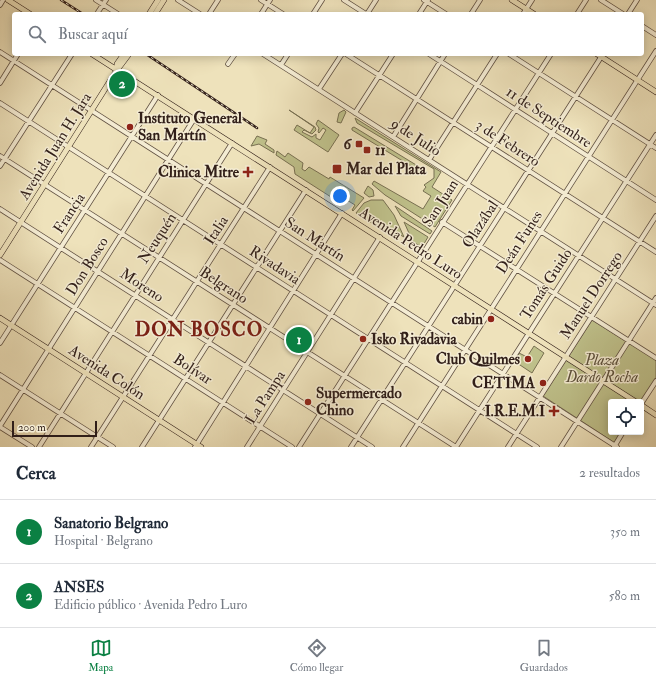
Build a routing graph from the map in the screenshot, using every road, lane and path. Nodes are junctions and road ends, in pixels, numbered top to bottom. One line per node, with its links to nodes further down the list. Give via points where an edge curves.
1 (3, 0): 21 (street)
2 (8, 0): 24 (main road)
3 (96, 0): 22 (street)
4 (106, 0): 22 (street)
5 (158, 0): 27 (main road)
6 (164, 0): 28 (main road)
7 (178, 0): 29 (street)
8 (218, 0): 30 (street)
9 (261, 0): 20 (street)
10 (322, 0): 33 (street)
11 (344, 0): 34 (street)
12 (376, 0): 35 (street)
13 (426, 0): 36 (street); 37 (street)
14 (480, 0): 38 (street)
15 (512, 0): 23 (main road)
16 (532, 0): 23 (street)
17 (586, 0): 41 (street)
18 (601, 0): 42 (street)
19 (637, 0): 43 (street)
20 (269, 2): 31 (street); 32 (street)
21 (0, 5)
22 (103, 5): 25 (street); 26 (street)
23 (526, 9): 39 (street); 40 (main road)
24 (27, 12)
25 (98, 12)
26 (115, 12)
27 (150, 12)
28 (156, 12)
29 (197, 12)
30 (210, 12)
31 (262, 12)
32 (281, 12)
33 (314, 12)
34 (364, 12)
35 (368, 12)
36 (420, 12)
37 (443, 12)
38 (472, 12)
39 (524, 12)
40 (531, 12)
41 (578, 12)
42 (620, 12)
43 (629, 12)
44 (644, 27): 45 (street)
45 (656, 35)
46 (656, 51): 73 (street, Deán Funes)
47 (0, 52): 66 (street, San Martín)
48 (17, 56): 66 (street)
49 (71, 56): 75 (street)
50 (95, 56): 70 (main road, Avenida Pedro Luro)
51 (123, 56): 70 (main road, Avenida Juan H. Jara, via 117,64)
52 (128, 56): 70 (main road, Avenida Juan H. Jara)
53 (234, 56): 68 (street)
54 (267, 56): 69 (street, 9 de Julio)
55 (287, 56): 69 (street)
56 (341, 56): 77 (street)
57 (349, 56): 72 (street, 3 de Febrero)
58 (392, 56): 72 (street)
59 (432, 56): 67 (street, 11 de Septiembre)
60 (444, 56): 67 (street)
61 (496, 56): 76 (street)
62 (512, 56): 71 (street)
63 (550, 56): 71 (street, San Juan)
64 (599, 56): 80 (street, Olazábal)
65 (601, 56): 73 (main road)
66 (14, 60): 74 (street); 75 (street, San Martín)
67 (440, 62): 76 (street, 11 de Septiembre); 81 (street)
68 (228, 64)
69 (281, 65): 77 (street, 9 de Julio)
70 (117, 70): 79 (main road, Avenida Pedro Luro); 84 (main road, Avenida Juan H. Jara)
71 (539, 73): 80 (street); 83 (street, San Juan)
72 (379, 75): 81 (street, 3 de Febrero); 85 (street)
73 (637, 80): 78 (main road); 87 (street, Deán Funes)
74 (0, 83)
75 (52, 85): 84 (street, San Martín); 88 (street)
76 (477, 85): 83 (street, 11 de Septiembre); 89 (street)
77 (319, 90): 85 (street, 9 de Julio)
78 (656, 92)
79 (158, 95): 86 (main road, Avenida Pedro Luro); 92 (street, Francia)
80 (575, 97): 87 (street); 90 (street, Olazábal)
81 (416, 99): 89 (street, 3 de Febrero); 93 (street)
82 (0, 103): 88 (street, Rivadavia)
83 (516, 110): 90 (street, 11 de Septiembre); 96 (street, San Juan)
84 (92, 111): 92 (street, San Martín); 97 (main road, Avenida Juan H. Jara)
85 (355, 113): 93 (street, 9 de Julio)
86 (194, 119): 94 (main road, Avenida Pedro Luro); 102 (street, Don Bosco)
87 (612, 120): 95 (street); 100 (street, Deán Funes)
88 (29, 121): 97 (street, Rivadavia); 101 (street)
89 (453, 122): 96 (street, 3 de Febrero); 103 (street)
90 (552, 133): 100 (street, 11 de Septiembre); 106 (street, Olazábal)
91 (656, 135): 95 (street, Tomás Guido)
92 (132, 136): 102 (street, San Martín); 107 (street, Francia)
93 (393, 137): 103 (street, 9 de Julio)
94 (232, 143): 105 (main road, Avenida Pedro Luro); 109 (street, Neuquén)
95 (650, 144): 98 (street); 108 (street, Tomás Guido)
96 (492, 147): 106 (street, 3 de Febrero); 110 (street, San Juan)
97 (69, 148): 107 (street, Rivadavia); 111 (main road, Avenida Juan H. Jara)
98 (656, 148)
99 (0, 156): 101 (street, Belgrano)
100 (588, 157): 108 (street, 11 de Septiembre); 113 (street, Deán Funes)
101 (5, 159): 104 (street); 111 (street, Belgrano)
102 (168, 159): 109 (street, San Martín); 114 (street, Don Bosco)
103 (429, 160): 110 (street, 9 de Julio)
104 (0, 166)
105 (270, 167): 112 (main road, Avenida Pedro Luro); 116 (street, Italia)
106 (528, 170): 113 (street, 3 de Febrero); 117 (street, Olazábal)
107 (108, 173): 114 (street, Rivadavia); 119 (street, Francia)
108 (626, 181): 115 (street, 11 de Septiembre); 122 (street, Tomás Guido)
109 (206, 183): 116 (street, San Martín); 123 (street, Neuquén)
110 (467, 184): 117 (street, 9 de Julio); 125 (street, San Juan)
111 (45, 185): 119 (street, Belgrano); 124 (main road, Avenida Juan H. Jara)
112 (306, 190): 120 (main road, Avenida Pedro Luro); 126 (street)
113 (565, 193): 122 (street, 3 de Febrero); 127 (street, Deán Funes)
114 (145, 196): 123 (street, Rivadavia); 128 (street, Don Bosco)
115 (656, 200)
116 (244, 208): 126 (street, San Martín); 131 (street, Italia)
117 (504, 208): 127 (street, 9 de Julio); 132 (street, Olazábal)
118 (0, 209): 124 (street, Moreno)
119 (85, 210): 128 (street, Belgrano); 133 (street, Francia)
120 (342, 213): 129 (main road, Avenida Pedro Luro); 135 (street)
121 (656, 216): 130 (street, Manuel Dorrego)
122 (603, 218): 130 (street, 3 de Febrero); 137 (street, Tomás Guido)
123 (182, 220): 131 (street, Rivadavia); 138 (street, Neuquén)
124 (21, 222): 133 (street, Moreno); 136 (main road, Avenida Juan H. Jara)
125 (442, 222): 132 (street); 140 (street, San Juan)
126 (280, 231): 135 (street, San Martín); 141 (street)
127 (540, 231): 137 (street, 9 de Julio); 142 (street, Deán Funes)
128 (121, 234): 138 (street, Belgrano); 143 (street, Don Bosco)
129 (380, 237): 140 (main road, Avenida Pedro Luro); 144 (street, La Pampa)
130 (639, 242): 134 (street, 3 de Febrero); 145 (street, Manuel Dorrego)
131 (221, 245): 141 (street, Rivadavia); 146 (street, Italia)
132 (480, 246): 142 (street); 148 (street, Olazábal)
133 (61, 248): 143 (street, Moreno); 147 (street, Francia)
134 (656, 252)
135 (316, 254): 144 (street, San Martín); 149 (street)
136 (0, 256)
137 (579, 256): 145 (street, 9 de Julio); 150 (street, Tomás Guido)
138 (159, 257): 146 (street, Belgrano); 151 (street, Neuquén)
139 (0, 260): 147 (street, Bolívar)
140 (417, 261): 148 (main road, Avenida Pedro Luro); 153 (street, San Juan)
141 (256, 268): 149 (street, Rivadavia); 155 (street)
142 (516, 269): 150 (street); 157 (street, Deán Funes)
143 (97, 271): 151 (street, Moreno); 156 (street, Don Bosco)
144 (354, 278): 153 (street, San Martín); 158 (street, La Pampa)
145 (615, 279): 154 (street, 9 de Julio); 159 (street, Manuel Dorrego)
146 (197, 282): 155 (street, Belgrano); 161 (street, Italia)
147 (37, 284): 156 (street, Bolívar); 162 (street, Francia)
148 (454, 285): 157 (main road, Avenida Pedro Luro); 163 (street, Olazábal)
149 (293, 291): 158 (street, Rivadavia); 164 (street)
150 (554, 294): 159 (street); 166 (street, Tomás Guido)
151 (135, 295): 161 (street, Moreno); 165 (street, Neuquén)
152 (656, 298): 154 (street)
153 (391, 302): 163 (street, San Martín); 167 (street, San Juan)
154 (654, 304): 168 (street)
155 (233, 305): 164 (street, Belgrano); 169 (street)
156 (74, 308): 165 (street, Bolívar); 171 (street, Don Bosco)
157 (491, 309): 166 (main road, Avenida Pedro Luro); 172 (street, Deán Funes)
158 (331, 315): 167 (street, Rivadavia); 173 (street, La Pampa)
159 (591, 316): 168 (street); 175 (street, Manuel Dorrego)
160 (0, 318): 162 (main road, Avenida Colón)
161 (173, 320): 169 (street, Moreno); 174 (street, Italia)
162 (11, 325): 170 (street, Francia); 171 (main road, Avenida Colón)
163 (428, 326): 172 (street, San Martín); 177 (street, Olazábal)
164 (270, 328): 173 (street, Belgrano); 178 (street)
165 (111, 332): 174 (street, Bolívar); 179 (street, Neuquén)
166 (528, 333): 175 (main road, Avenida Pedro Luro); 180 (street, Tomás Guido)
167 (368, 339): 177 (street, Rivadavia); 182 (street, San Juan)
168 (629, 340): 176 (street); 184 (street)
169 (209, 342): 178 (street, Moreno); 183 (street)
170 (0, 343)
171 (48, 349): 179 (main road, Avenida Colón); 187 (street, Don Bosco)
172 (465, 349): 180 (street, San Martín); 186 (street, Deán Funes)
173 (307, 352): 182 (street, Belgrano); 188 (street, La Pampa)
174 (150, 356): 183 (street, Bolívar); 189 (street, Italia)
175 (565, 356): 184 (main road, Avenida Pedro Luro); 190 (street, Manuel Dorrego)
176 (656, 358)
177 (405, 363): 186 (street, Rivadavia); 192 (street, Olazábal)
178 (246, 366): 188 (street, Moreno); 194 (street)
179 (85, 373): 189 (main road, Avenida Colón); 197 (street, Neuquén)
180 (503, 374): 190 (street, San Martín); 196 (street, Tomás Guido)
181 (0, 375): 187 (street)
182 (344, 376): 192 (street, Belgrano); 198 (street, San Juan)
183 (185, 379): 194 (street, Bolívar); 200 (street)
184 (603, 381): 191 (main road, Avenida Pedro Luro); 201 (street)
185 (656, 381): 193 (street)
186 (442, 386): 196 (street, Rivadavia); 202 (street, Deán Funes)
187 (23, 389): 197 (street); 203 (street, Don Bosco)
188 (283, 390): 198 (street, Moreno); 204 (street, La Pampa)
189 (123, 397): 200 (main road, Avenida Colón); 207 (street, Italia)
190 (539, 397): 201 (street, San Martín); 205 (street, Manuel Dorrego)
191 (631, 399)
192 (382, 400): 202 (street, Belgrano); 208 (street, Olazábal)
193 (644, 400)
194 (223, 403): 204 (street, Bolívar); 209 (street)
195 (644, 407): 199 (main road)
196 (480, 410): 205 (street, Rivadavia); 222 (street, Tomás Guido)
197 (60, 413): 207 (street); 212 (street, Neuquén)
198 (320, 414): 208 (street, Moreno); 218 (street, San Juan)
199 (656, 415)
200 (159, 420): 209 (main road, Avenida Colón); 215 (street)
201 (577, 421): 210 (street, San Martín); 225 (street)
202 (418, 423): 221 (street, Deán Funes); 222 (street, Belgrano)
203 (0, 426): 211 (street)
204 (260, 427): 216 (street, La Pampa); 217 (street, Bolívar)
205 (516, 434): 223 (street, Manuel Dorrego); 224 (street, Rivadavia)
206 (621, 435): 210 (street)
207 (98, 437): 213 (street, Italia); 214 (street)
208 (357, 438): 219 (street, Olazábal); 220 (street, Moreno)
209 (198, 446)
210 (615, 446)
211 (32, 447)
212 (39, 447)
213 (91, 447)
214 (113, 447)
215 (142, 447)
216 (247, 447)
217 (292, 447)
218 (299, 447)
219 (351, 447)
220 (372, 447)
221 (402, 447)
222 (456, 447)
223 (508, 447)
224 (537, 447)
225 (560, 447)

